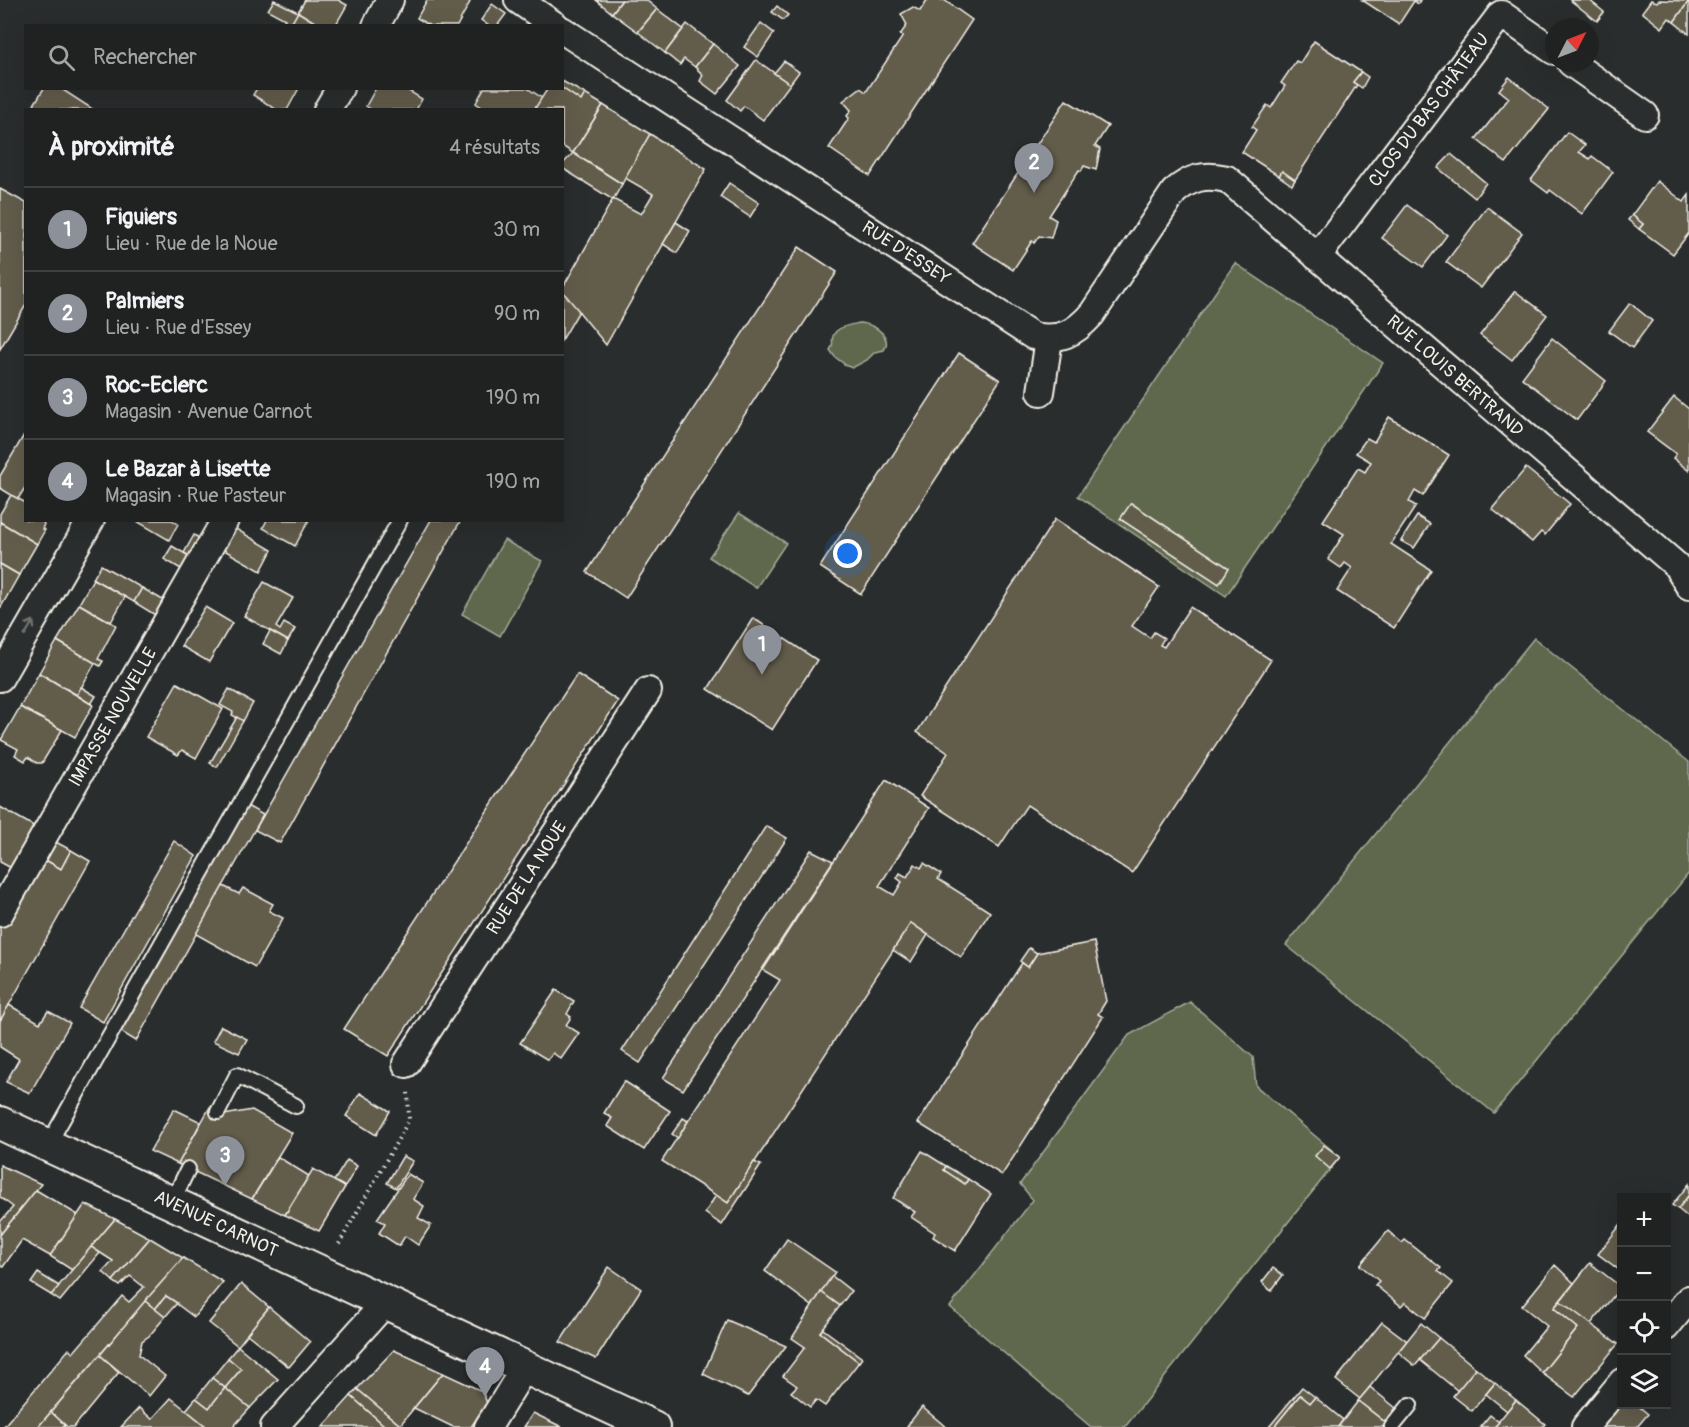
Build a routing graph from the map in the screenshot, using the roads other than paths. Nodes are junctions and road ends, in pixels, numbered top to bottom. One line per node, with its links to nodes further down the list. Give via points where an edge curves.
1 (390, 0): 3 (street)
2 (518, 0): 4 (street)
3 (377, 24)
4 (553, 24)
5 (564, 31): 12 (street, RUE D'ESSEY, via 1033,336)
6 (1545, 45): 11 (street, CLOS DU BAS CHÂTEAU, via 1501,14)
7 (1584, 72): 10 (street)
8 (338, 90): 9 (street)
9 (328, 108)
10 (1645, 116)
11 (1317, 257): 12 (street, RUE LOUIS BERTRAND, via 1227,179 1196,178 1174,192 1087,320 1070,333); 17 (street, RUE LOUIS BERTRAND, via 1676,565)
12 (1049, 339): 13 (street)
13 (1041, 392)
14 (90, 522): 18 (street, one-way to 14)
15 (224, 522): 20 (street, IMPASSE NOUVELLE)
16 (399, 522): 25 (lane)
17 (1689, 586)
18 (0, 678)
19 (648, 692): 21 (street, RUE DE LA NOUE)
20 (0, 913)
21 (406, 1064)
22 (296, 1106): 23 (lane, via 237,1075)
23 (219, 1112)
24 (0, 1123): 25 (street, AVENUE CARNOT)
25 (48, 1145): 27 (street, AVENUE CARNOT)
26 (188, 1169): 27 (lane)
27 (171, 1204): 29 (street, AVENUE CARNOT)
28 (1689, 1299): 30 (street)
29 (386, 1303): 31 (street, AVENUE CARNOT); 34 (street)
30 (1671, 1321)
31 (525, 1367): 35 (street); 36 (street, AVENUE CARNOT)
32 (1617, 1388): 38 (street)
33 (1410, 1405): 37 (lane)
34 (274, 1427)
35 (488, 1427)
36 (653, 1427)
37 (1392, 1427)
38 (1585, 1427)

